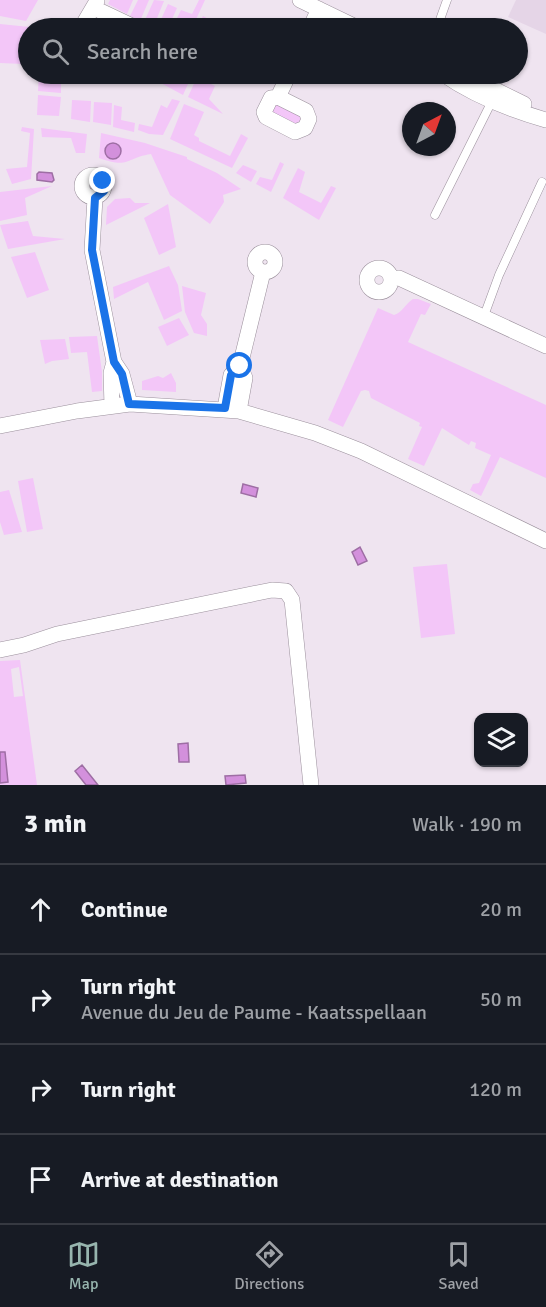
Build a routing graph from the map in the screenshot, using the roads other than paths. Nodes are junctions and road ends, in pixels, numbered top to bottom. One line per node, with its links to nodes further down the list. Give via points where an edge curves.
1 (300, 0): 4 (street)
2 (447, 0): 9 (lane)
3 (96, 4): 5 (street); 6 (street)
4 (319, 9): 7 (street); 8 (street)
5 (87, 18)
6 (119, 18)
7 (315, 18)
8 (337, 18)
9 (441, 18)
10 (284, 84): 14 (street)
11 (468, 84): 13 (street)
12 (478, 84): 13 (street)
13 (495, 95): 17 (lane)
14 (278, 97)
15 (542, 182): 20 (lane)
16 (95, 198): 22 (street, via 92,250)
17 (435, 215)
18 (263, 272): 25 (street, via 240,366 245,378)
19 (392, 279): 20 (street, via 399,278)
20 (484, 316): 21 (street)
21 (546, 346)
22 (114, 362): 23 (street, via 122,374); 24 (street)
23 (129, 404): 24 (street); 25 (street)
24 (112, 406): 26 (street)
25 (232, 410): 27 (street, via 307,430 361,451)
26 (0, 426)
27 (546, 541)
28 (0, 650): 29 (street, via 57,634 272,590 286,591 292,600)
29 (311, 785)

